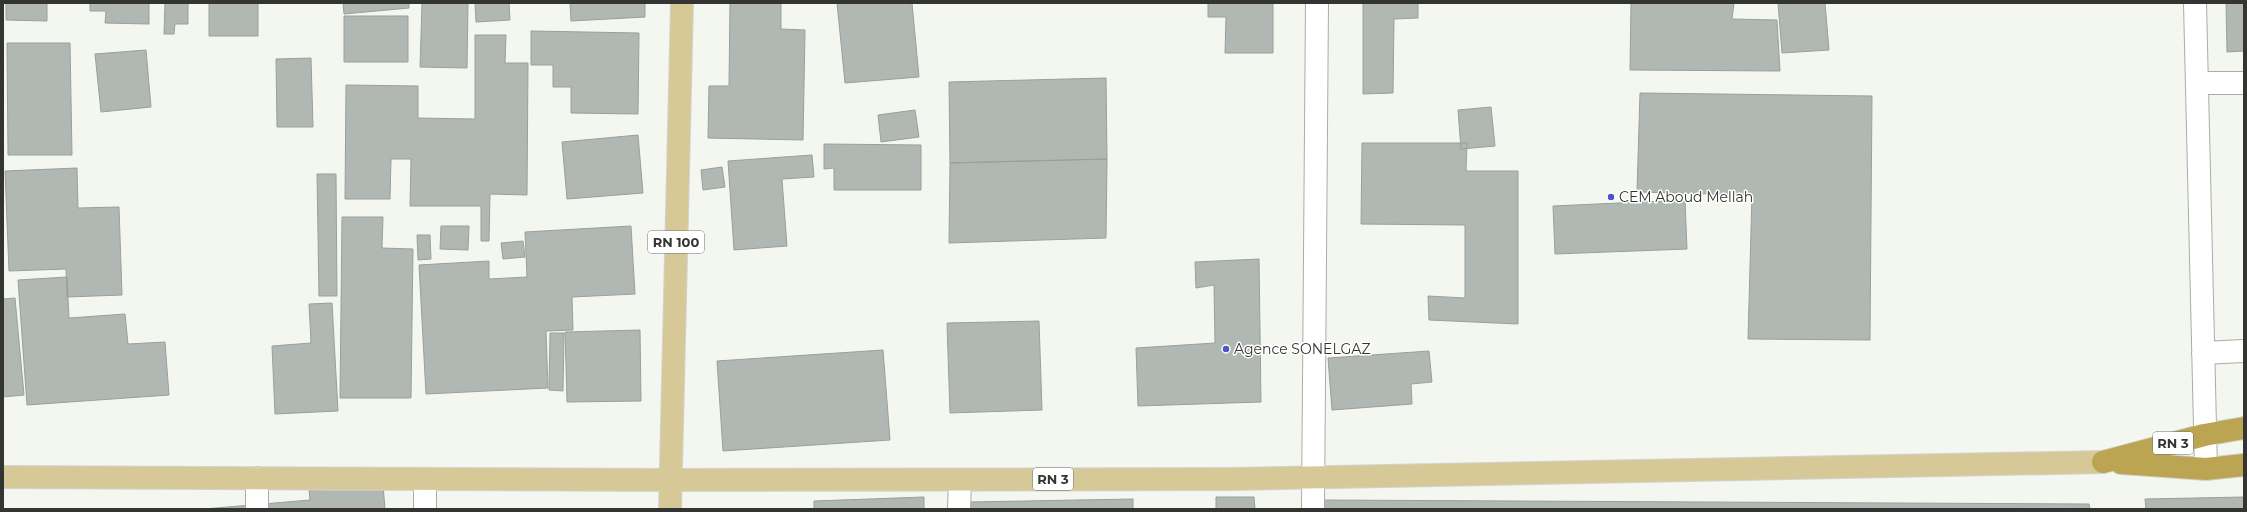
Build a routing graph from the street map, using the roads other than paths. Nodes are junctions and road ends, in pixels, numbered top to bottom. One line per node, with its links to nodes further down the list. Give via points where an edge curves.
1 (682, 3): 17 (main road, RN 100)
2 (1317, 3): 14 (street)
3 (2195, 3): 5 (street)
4 (2244, 82): 5 (street)
5 (2197, 83): 7 (street)
6 (2244, 351): 7 (street)
7 (2203, 353): 9 (street)
8 (2244, 428): 9 (highway, RN 3)
9 (2204, 434): 10 (highway, RN 3); 12 (street)
10 (2103, 462): 12 (highway, RN 3); 14 (main road, RN 3)
11 (2244, 465): 12 (highway, RN 3)
12 (2206, 469)
13 (3, 477): 15 (main road, RN 3)
14 (1314, 477): 18 (main road, RN 3); 23 (street)
15 (258, 478): 16 (main road, RN 3); 19 (street)
16 (425, 479): 17 (main road, RN 3); 20 (street)
17 (670, 480): 18 (main road, RN 3); 21 (main road, RN 100)
18 (960, 480): 22 (street)
19 (257, 509)
20 (425, 509)
21 (670, 509)
22 (959, 509)
23 (1313, 509)

